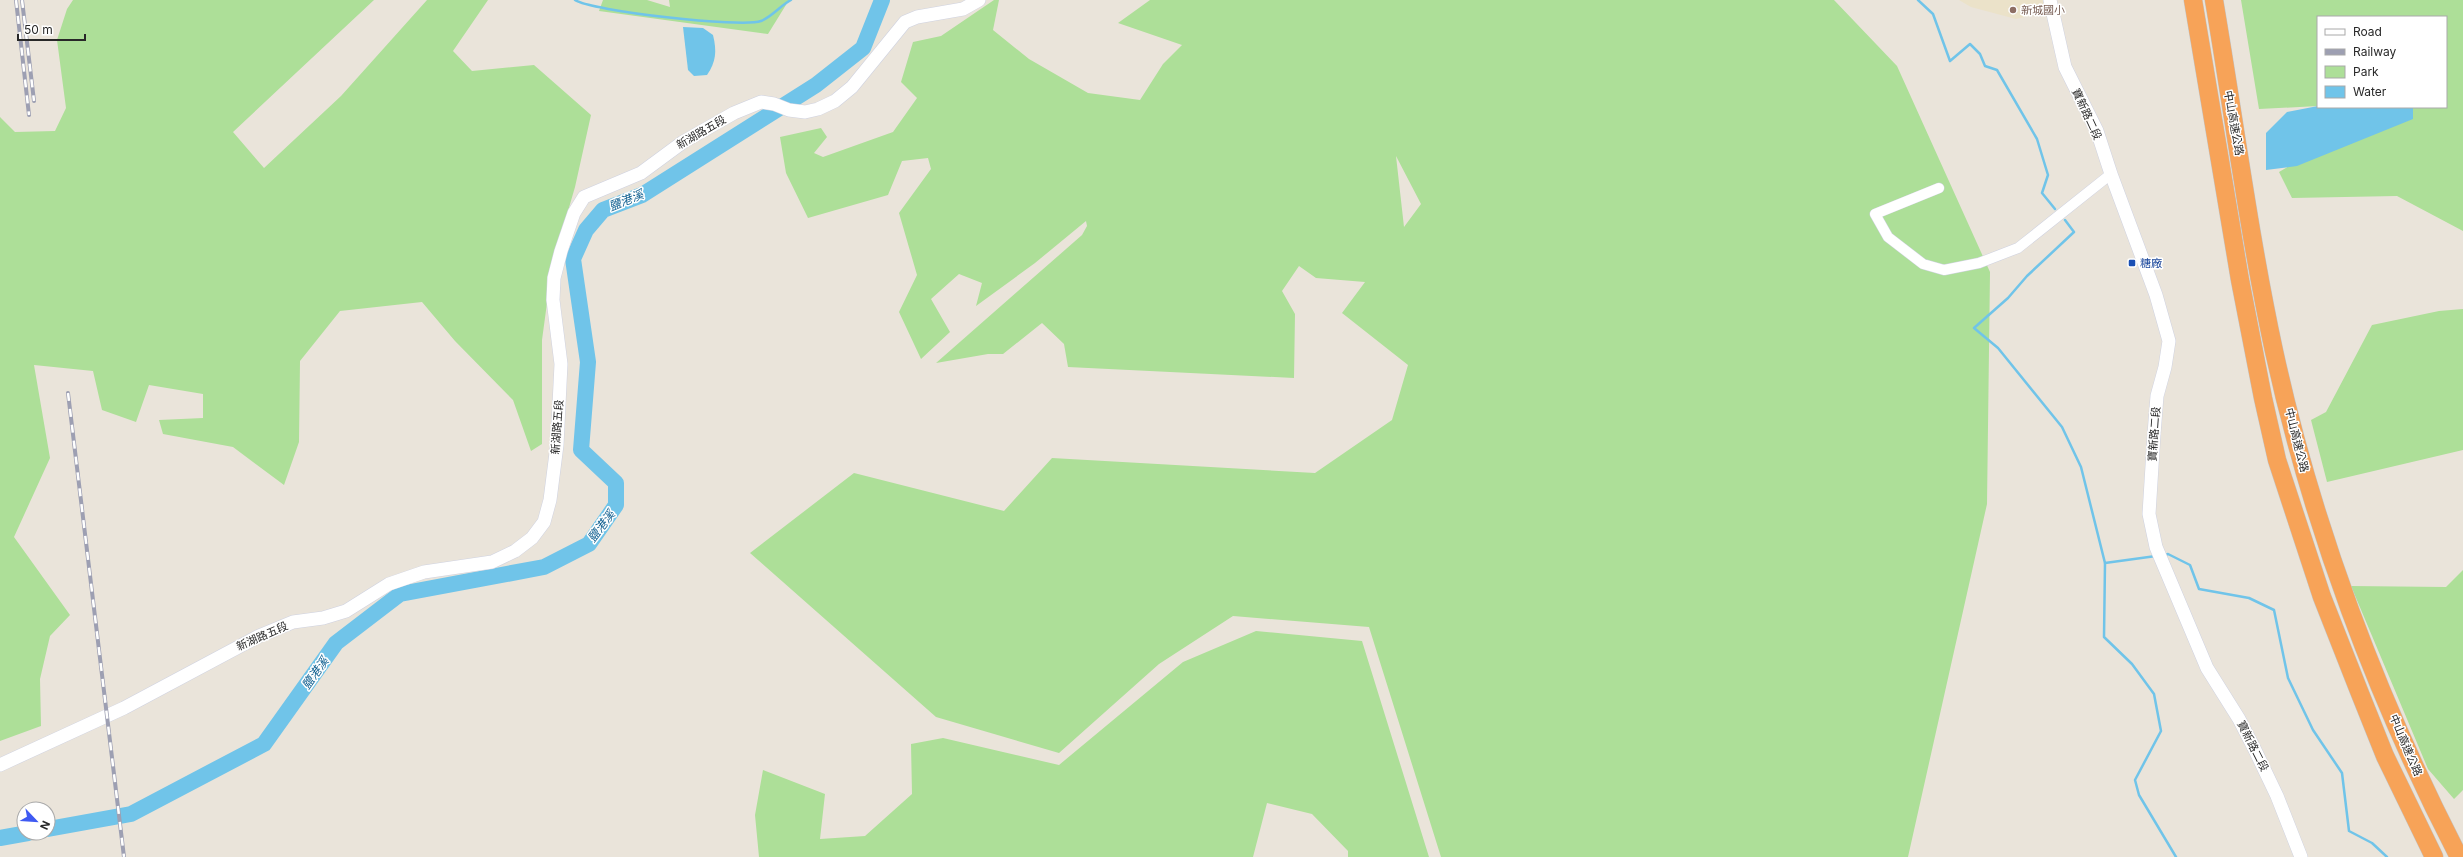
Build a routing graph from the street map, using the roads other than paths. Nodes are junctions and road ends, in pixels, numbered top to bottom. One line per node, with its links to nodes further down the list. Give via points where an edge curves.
1 (979, 0): 7 (street, 新湖路五段, via 963,9 917,17 905,22 852,87 835,101 804,112 761,102 734,113 683,142 641,173 584,197 574,213 560,251 554,278 553,300 561,364 555,461 544,522 532,538 515,551 492,562 424,572 389,584 346,611 323,618 293,622 258,636 124,708)
2 (2050, 0): 5 (street, 寶新路二段, via 2065,67 2097,131)
3 (2193, 0): 9 (highway, 中山高速公路, via 2240,280 2277,460 2322,597 2359,691 2385,756)
4 (2214, 0): 10 (highway, 中山高速公路, via 2275,353 2314,505 2332,564 2411,759)
5 (2111, 174): 6 (street, via 2018,248 1979,263 1944,270 1923,264 1888,237 1875,214); 8 (street, 寶新路二段, via 2156,295 2169,341 2157,396 2155,426 2150,514 2156,547 2207,668 2255,750)
6 (1939, 188)
7 (0, 766)
8 (2301, 857)
9 (2434, 857)
10 (2459, 857)

